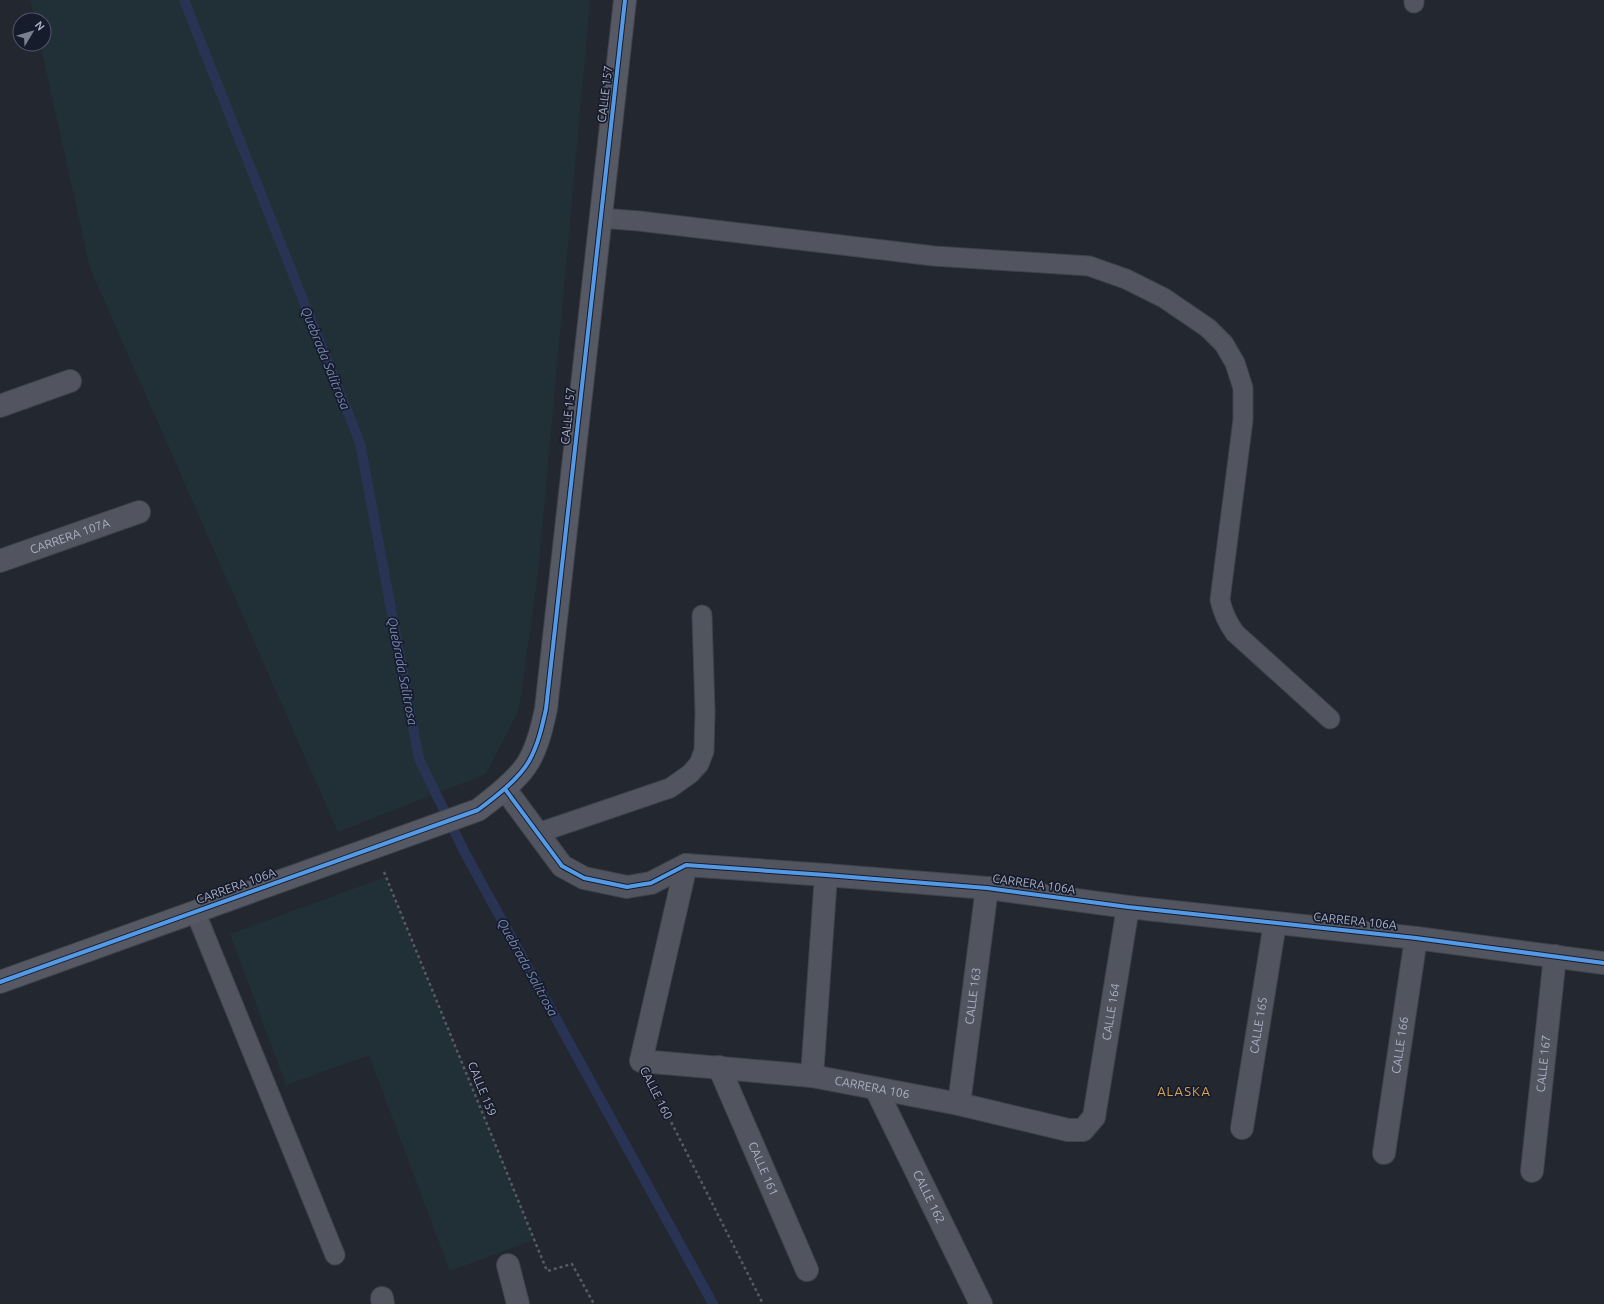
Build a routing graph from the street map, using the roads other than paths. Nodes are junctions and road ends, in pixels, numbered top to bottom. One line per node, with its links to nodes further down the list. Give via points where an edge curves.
1 (625, 0): 2 (street, CALLE 157)
2 (600, 218): 8 (lane, via 934,256 1089,266 1126,278 1164,298 1208,328 1224,344 1235,363 1243,388 1243,420 1220,600 1222,613 1235,633); 9 (street, CALLE 157, via 546,709 540,734 528,762)
3 (70, 381): 4 (street)
4 (0, 406)
5 (140, 512): 6 (street, CARRERA 107A)
6 (0, 562)
7 (702, 615): 11 (lane, via 704,751 699,764 670,788)
8 (1330, 720)
9 (505, 789): 10 (street, CALLE 157); 11 (street)
10 (478, 810): 16 (street, CARRERA 106A)
11 (538, 834): 12 (street, via 562,866 584,878 604,883 627,887 650,883)
12 (686, 865): 13 (street, CARRERA 106A); 22 (street, CALLE 160)
13 (826, 875): 14 (street, CARRERA 106A); 24 (street)
14 (987, 888): 15 (street, CARRERA 106A); 26 (street, CALLE 163)
15 (1128, 907): 17 (street, CARRERA 106A); 27 (street, CALLE 164)
16 (195, 911): 21 (street, CARRERA 106A); 31 (lane)
17 (1276, 923): 18 (street, CARRERA 106A); 28 (street, CALLE 165)
18 (1416, 938): 19 (street, CARRERA 106A); 29 (street, CALLE 166)
19 (1555, 956): 20 (street, CARRERA 106A); 30 (street, CALLE 167)
20 (1604, 963)
21 (0, 982)
22 (641, 1061): 23 (street, CARRERA 106)
23 (719, 1067): 24 (street, CARRERA 106); 33 (street, CALLE 161)
24 (812, 1076): 25 (street, CARRERA 106)
25 (876, 1089): 26 (street, CARRERA 106); 35 (street, CALLE 162)
26 (959, 1104): 27 (street, CARRERA 106, via 1068,1130 1083,1130)
27 (1094, 1117)
28 (1242, 1128)
29 (1384, 1153)
30 (1532, 1171)
31 (335, 1255)
32 (508, 1265): 34 (street)
33 (807, 1270)
34 (518, 1304)
35 (982, 1304)

